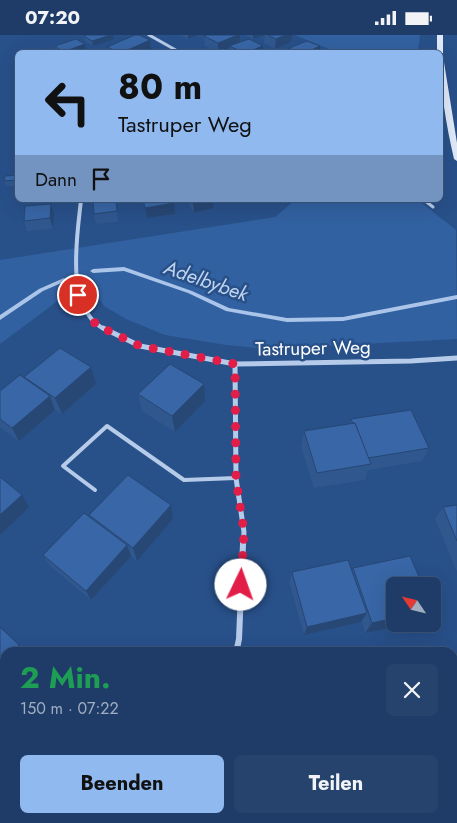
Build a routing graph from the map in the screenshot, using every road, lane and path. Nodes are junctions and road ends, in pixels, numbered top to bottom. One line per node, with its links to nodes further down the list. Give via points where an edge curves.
1 (149, 35): 3 (street)
2 (440, 35): 4 (main road)
3 (176, 50)
4 (440, 50)
5 (443, 76): 6 (main road)
6 (457, 159)
7 (81, 202): 11 (street, Tastruper Weg, via 76,245 78,295 96,325 140,346)
8 (427, 202): 9 (lane)
9 (434, 207)
10 (457, 358): 11 (street, Tastruper Weg)
11 (235, 364): 12 (street)
12 (236, 479): 13 (lane, via 184,480 107,426 63,466); 14 (street, via 244,532)
13 (95, 490)
14 (237, 647)

